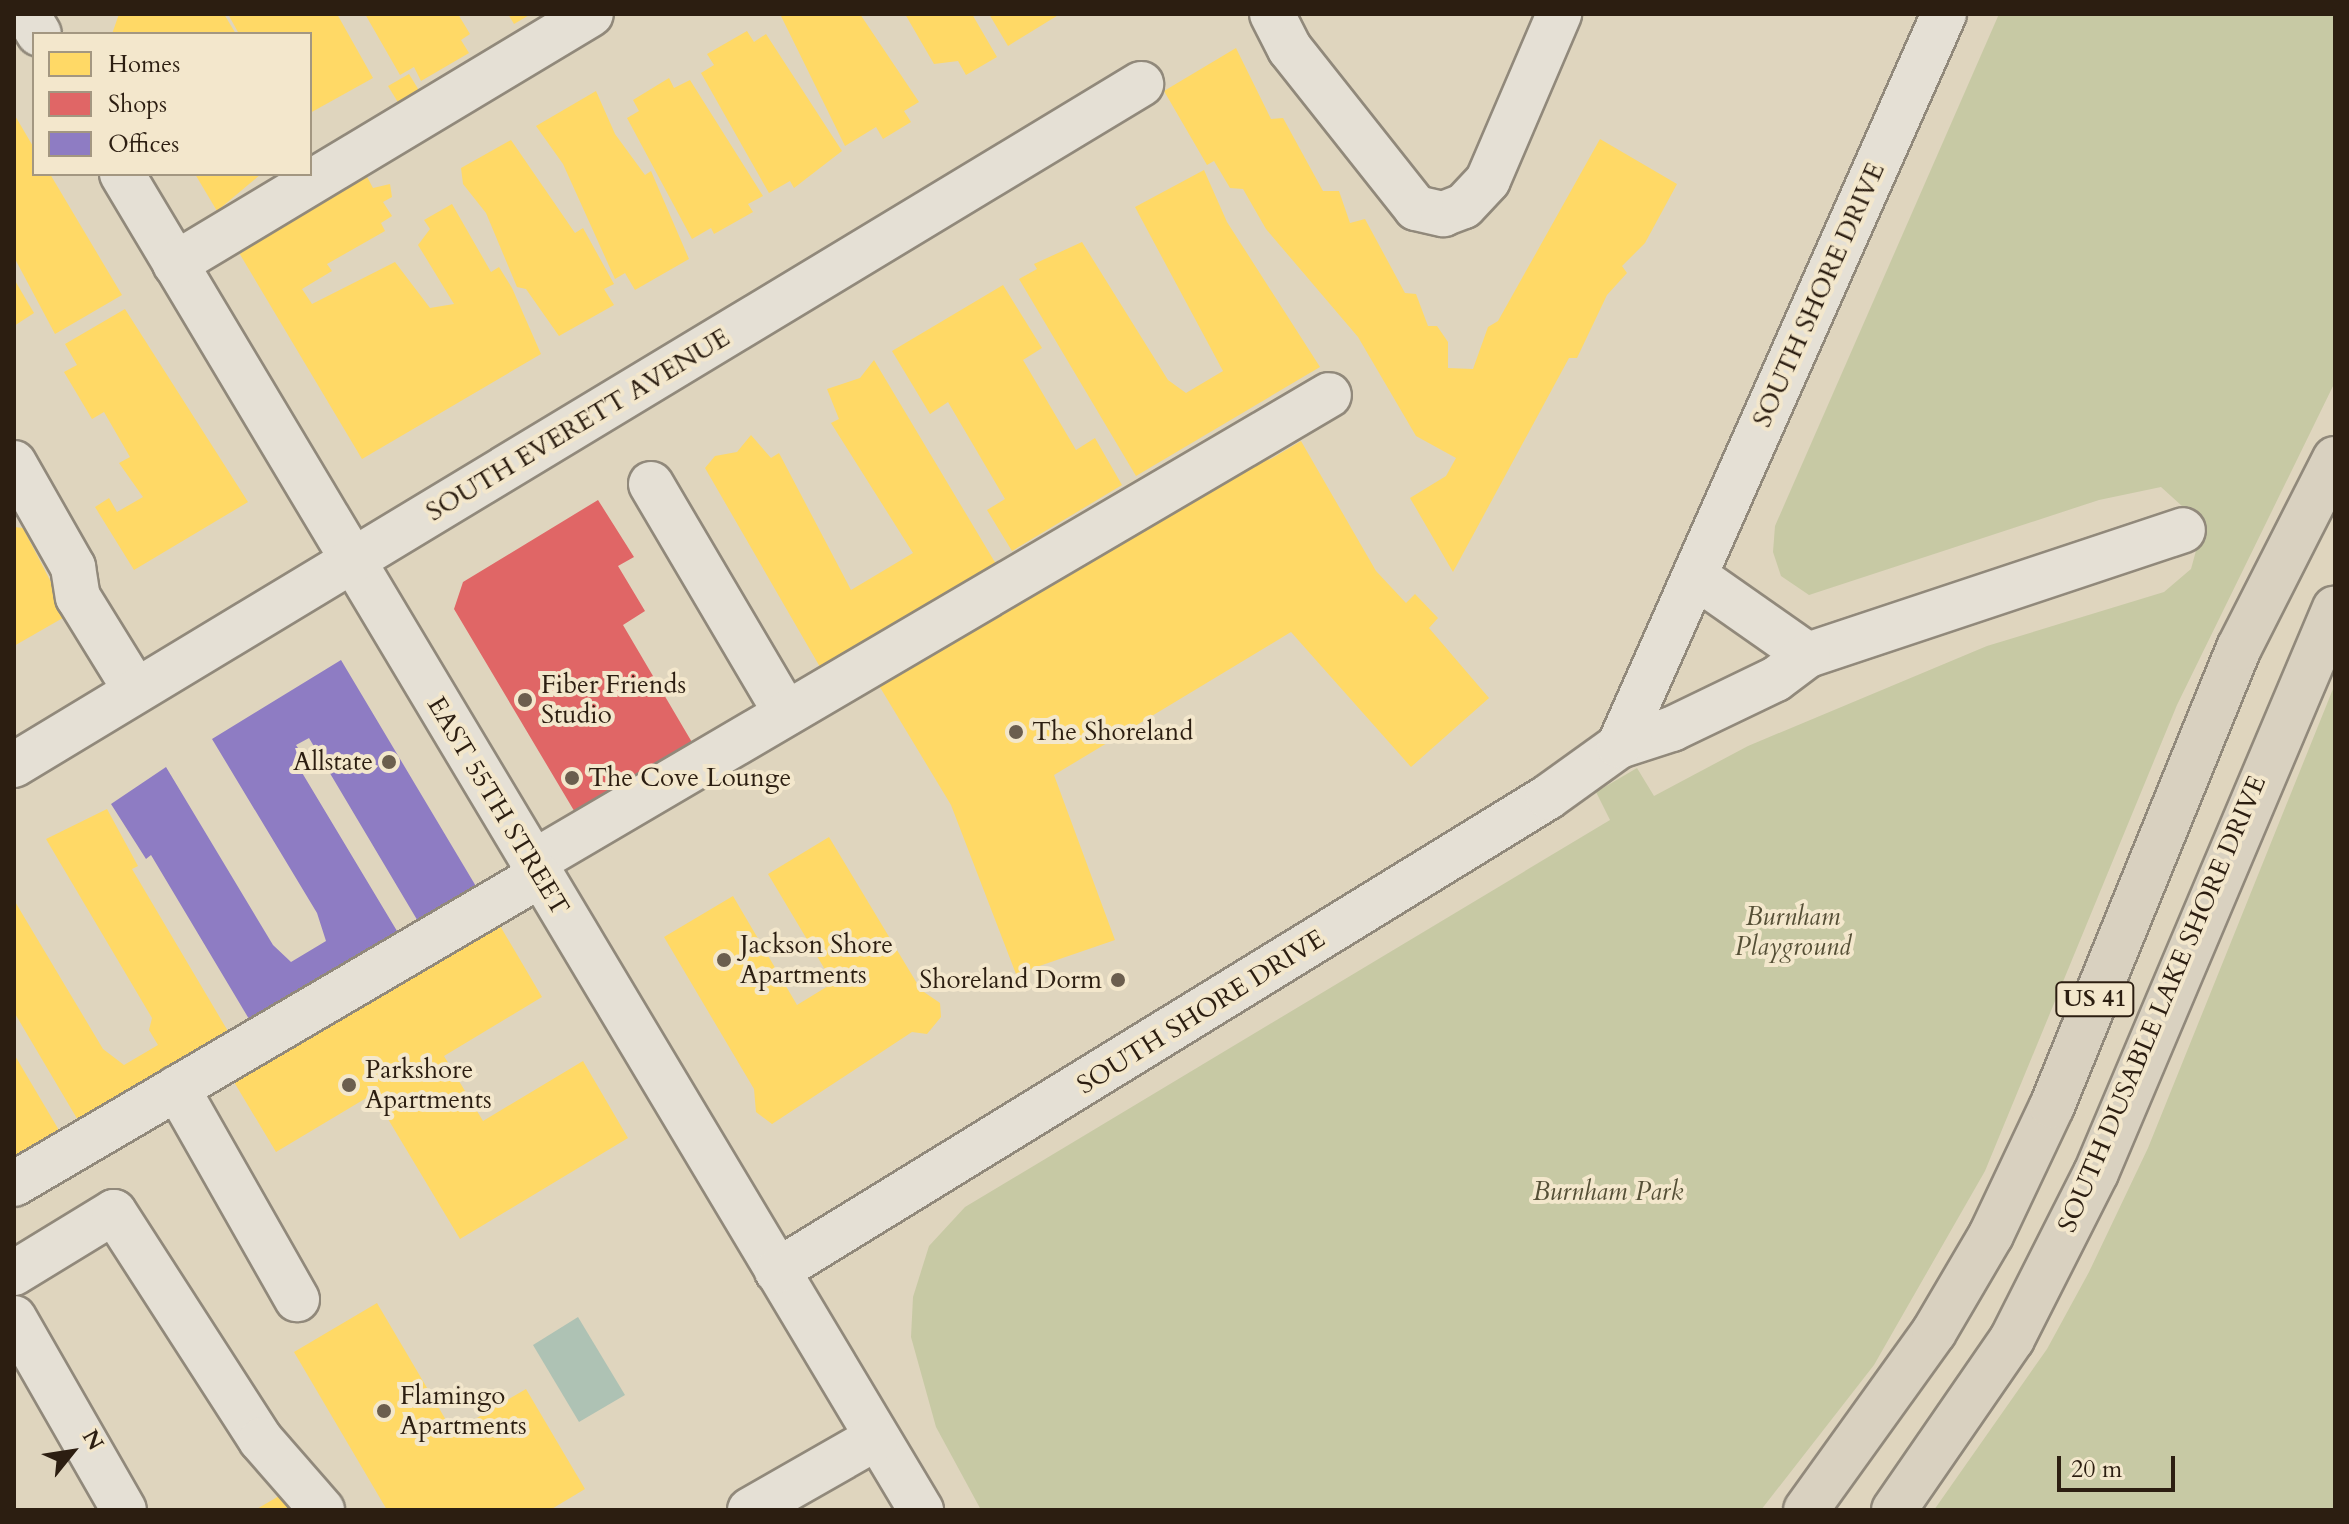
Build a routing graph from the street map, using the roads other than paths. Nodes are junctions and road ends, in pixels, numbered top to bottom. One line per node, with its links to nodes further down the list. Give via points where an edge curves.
1 (27, 14): 6 (street)
2 (591, 14): 9 (street)
3 (1272, 14): 4 (street, via 1290,49 1416,208 1443,214 1464,206 1488,180)
4 (1559, 14)
5 (1944, 14): 16 (street, SOUTH SHORE DRIVE)
6 (38, 32)
7 (1141, 84): 15 (street, SOUTH EVERETT AVENUE)
8 (123, 176): 9 (street, EAST 55TH STREET)
9 (175, 264): 15 (street, EAST 55TH STREET)
10 (1329, 395): 20 (street)
11 (2335, 459): 35 (highway, US 41, via 2239,648 2052,1106 1991,1235 1917,1358)
12 (14, 463): 19 (street, via 73,567 78,597)
13 (651, 484): 20 (street)
14 (2183, 530): 18 (street, SOUTH SHORE DRIVE)
15 (352, 561): 19 (street, SOUTH EVERETT AVENUE); 23 (street, EAST 55TH STREET)
16 (1695, 576): 18 (street); 21 (street, SOUTH SHORE DRIVE)
17 (2335, 608): 36 (highway, SOUTH DUSABLE LAKE SHORE DRIVE / US 41, via 2096,1173 2012,1339)
18 (1808, 655): 21 (street, SOUTH SHORE DRIVE, via 1776,679 1672,729)
19 (136, 691): 22 (street, SOUTH EVERETT AVENUE)
20 (786, 713): 23 (street)
21 (1619, 746): 26 (street, SOUTH SHORE DRIVE, via 1548,797)
22 (14, 765)
23 (536, 870): 24 (street); 26 (street, EAST 55TH STREET)
24 (177, 1088): 25 (street); 28 (street)
25 (14, 1184)
26 (777, 1271): 30 (street, EAST 55TH STREET)
27 (14, 1273): 32 (street, via 114,1212 261,1440)
28 (297, 1299)
29 (15, 1320): 31 (street)
30 (876, 1438): 33 (street); 34 (street, EAST 55TH STREET)
31 (124, 1510)
32 (322, 1510)
33 (750, 1510)
34 (921, 1510)
35 (1806, 1510)
36 (1894, 1510)

